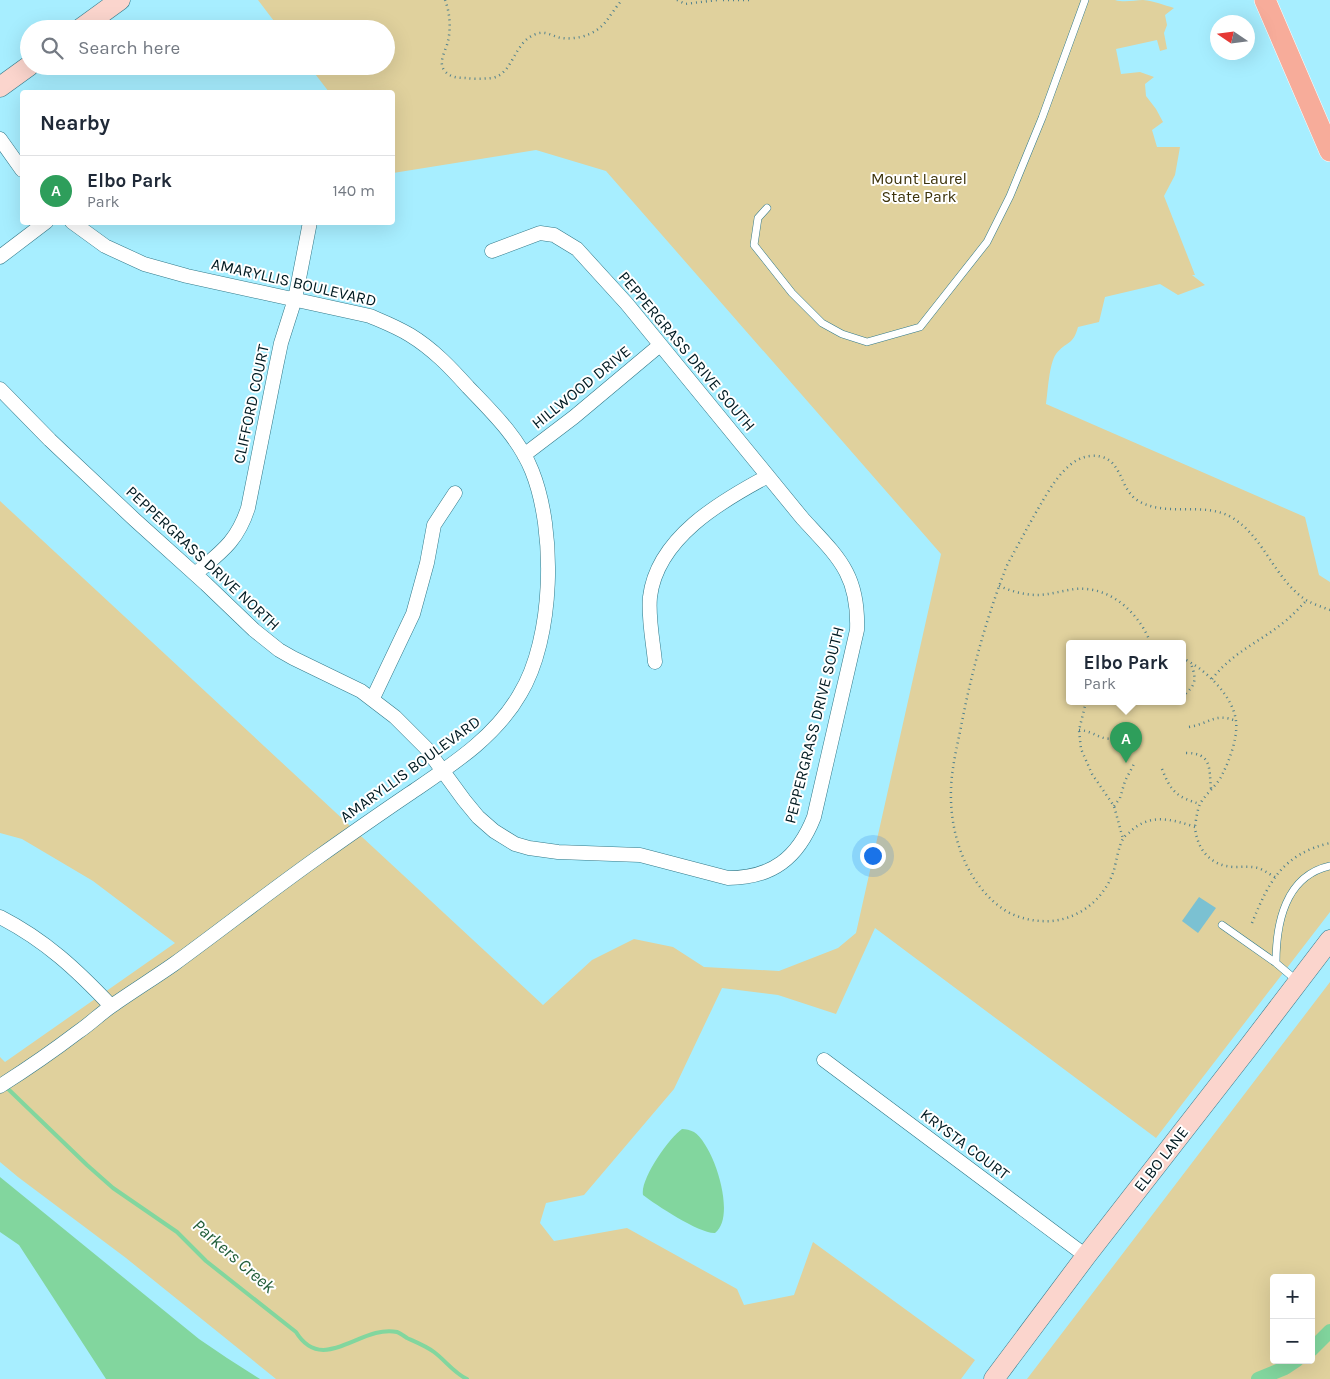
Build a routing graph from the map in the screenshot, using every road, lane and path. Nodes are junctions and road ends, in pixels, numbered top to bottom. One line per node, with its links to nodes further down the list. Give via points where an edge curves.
1 (120, 0): 10 (street)
2 (444, 0): 3 (path, via 449,20 448,42 442,62 444,70 452,77 474,79 501,74 524,41 537,33 576,38 596,32)
3 (622, 0)
4 (677, 0): 5 (path, via 685,4)
5 (717, 0)
6 (723, 0): 7 (path)
7 (749, 0)
8 (1085, 0): 16 (lane, via 1042,118 987,242 920,327 867,342 822,323 792,293 754,245 758,218)
9 (1265, 0): 14 (main road)
10 (92, 20)
11 (20, 73): 12 (street)
12 (0, 87)
13 (0, 139): 15 (street)
14 (1330, 151)
15 (20, 167)
16 (767, 208)
17 (42, 225): 21 (street)
18 (76, 225): 22 (street, AMARYLLIS BOULEVARD, via 105,246 144,264)
19 (309, 225): 22 (street, CLIFFORD COURT)
20 (492, 250): 23 (street, PEPPERGRASS DRIVE SOUTH, via 540,234 554,235 566,241 587,259)
21 (0, 257)
22 (295, 299): 25 (street, AMARYLLIS BOULEVARD, via 370,316 412,336 447,364 493,413); 28 (street, CLIFFORD COURT, via 279,351 244,518 229,545)
23 (660, 346): 25 (street, HILLWOOD DRIVE); 26 (street, PEPPERGRASS DRIVE SOUTH)
24 (0, 389): 28 (street, PEPPERGRASS DRIVE NORTH)
25 (524, 455): 49 (street, AMARYLLIS BOULEVARD, via 537,483 546,523 546,603 542,640 521,693 499,725)
26 (768, 476): 34 (street, via 728,497 681,536 664,557 650,595); 49 (street, PEPPERGRASS DRIVE SOUTH, via 842,563 857,601 855,645 814,817 793,854 770,871 728,878 640,854 528,848 504,838 486,824)
27 (455, 494): 38 (street, via 434,525 413,614)
28 (194, 574): 38 (street, PEPPERGRASS DRIVE NORTH, via 279,650)
29 (999, 586): 30 (path, via 1048,492 1074,462 1090,456 1104,457 1116,465 1133,497 1140,502 1230,516 1247,529 1280,574); 32 (path, via 1038,595 1087,589 1101,592 1126,607); 54 (path, via 974,666 950,783 950,804 961,854 982,890 994,902 1022,918 1043,922 1078,914 1102,894)
30 (1306, 600): 31 (path); 36 (path, via 1284,622 1222,666)
31 (1330, 610)
32 (1150, 640)
33 (1186, 660): 35 (path)
34 (655, 662)
35 (1191, 662): 36 (path); 37 (path, via 1196,678)
36 (1212, 679): 42 (path, via 1232,706)
37 (1186, 693)
38 (372, 698): 49 (street, PEPPERGRASS DRIVE NORTH, via 414,734)
39 (1085, 705): 44 (path)
40 (1122, 705): 41 (path)
41 (1126, 708)
42 (1236, 721): 43 (path, via 1213,718); 50 (path, via 1228,762)
43 (1189, 727)
44 (1080, 730): 45 (path, via 1106,739); 52 (path, via 1086,763)
45 (1119, 737)
46 (1186, 753): 50 (path, via 1204,757 1209,767)
47 (1134, 764): 52 (path)
48 (1162, 769): 51 (path, via 1175,793)
49 (442, 770): 64 (street, AMARYLLIS BOULEVARD)
50 (1211, 791): 51 (path)
51 (1200, 804): 53 (path)
52 (1114, 806): 54 (path)
53 (1195, 827): 54 (path, via 1158,818 1135,827); 57 (path, via 1200,848 1213,861 1226,866 1260,868)
54 (1123, 839)
55 (1330, 843): 57 (path, via 1287,863)
56 (1330, 866): 62 (lane, via 1310,874 1285,904 1278,925)
57 (1275, 877): 59 (path)
58 (0, 917): 64 (street, via 66,961)
59 (1252, 924)
60 (1222, 925): 62 (lane)
61 (1330, 940): 63 (street, ELBO LANE)
62 (1276, 963): 63 (lane)
63 (1298, 982): 67 (street, ELBO LANE)
64 (111, 1006): 66 (street, AMARYLLIS BOULEVARD, via 42,1059)
65 (824, 1060): 67 (street, KRYSTA COURT)
66 (0, 1086)
67 (1086, 1256): 68 (street, ELBO LANE)
68 (994, 1379)

